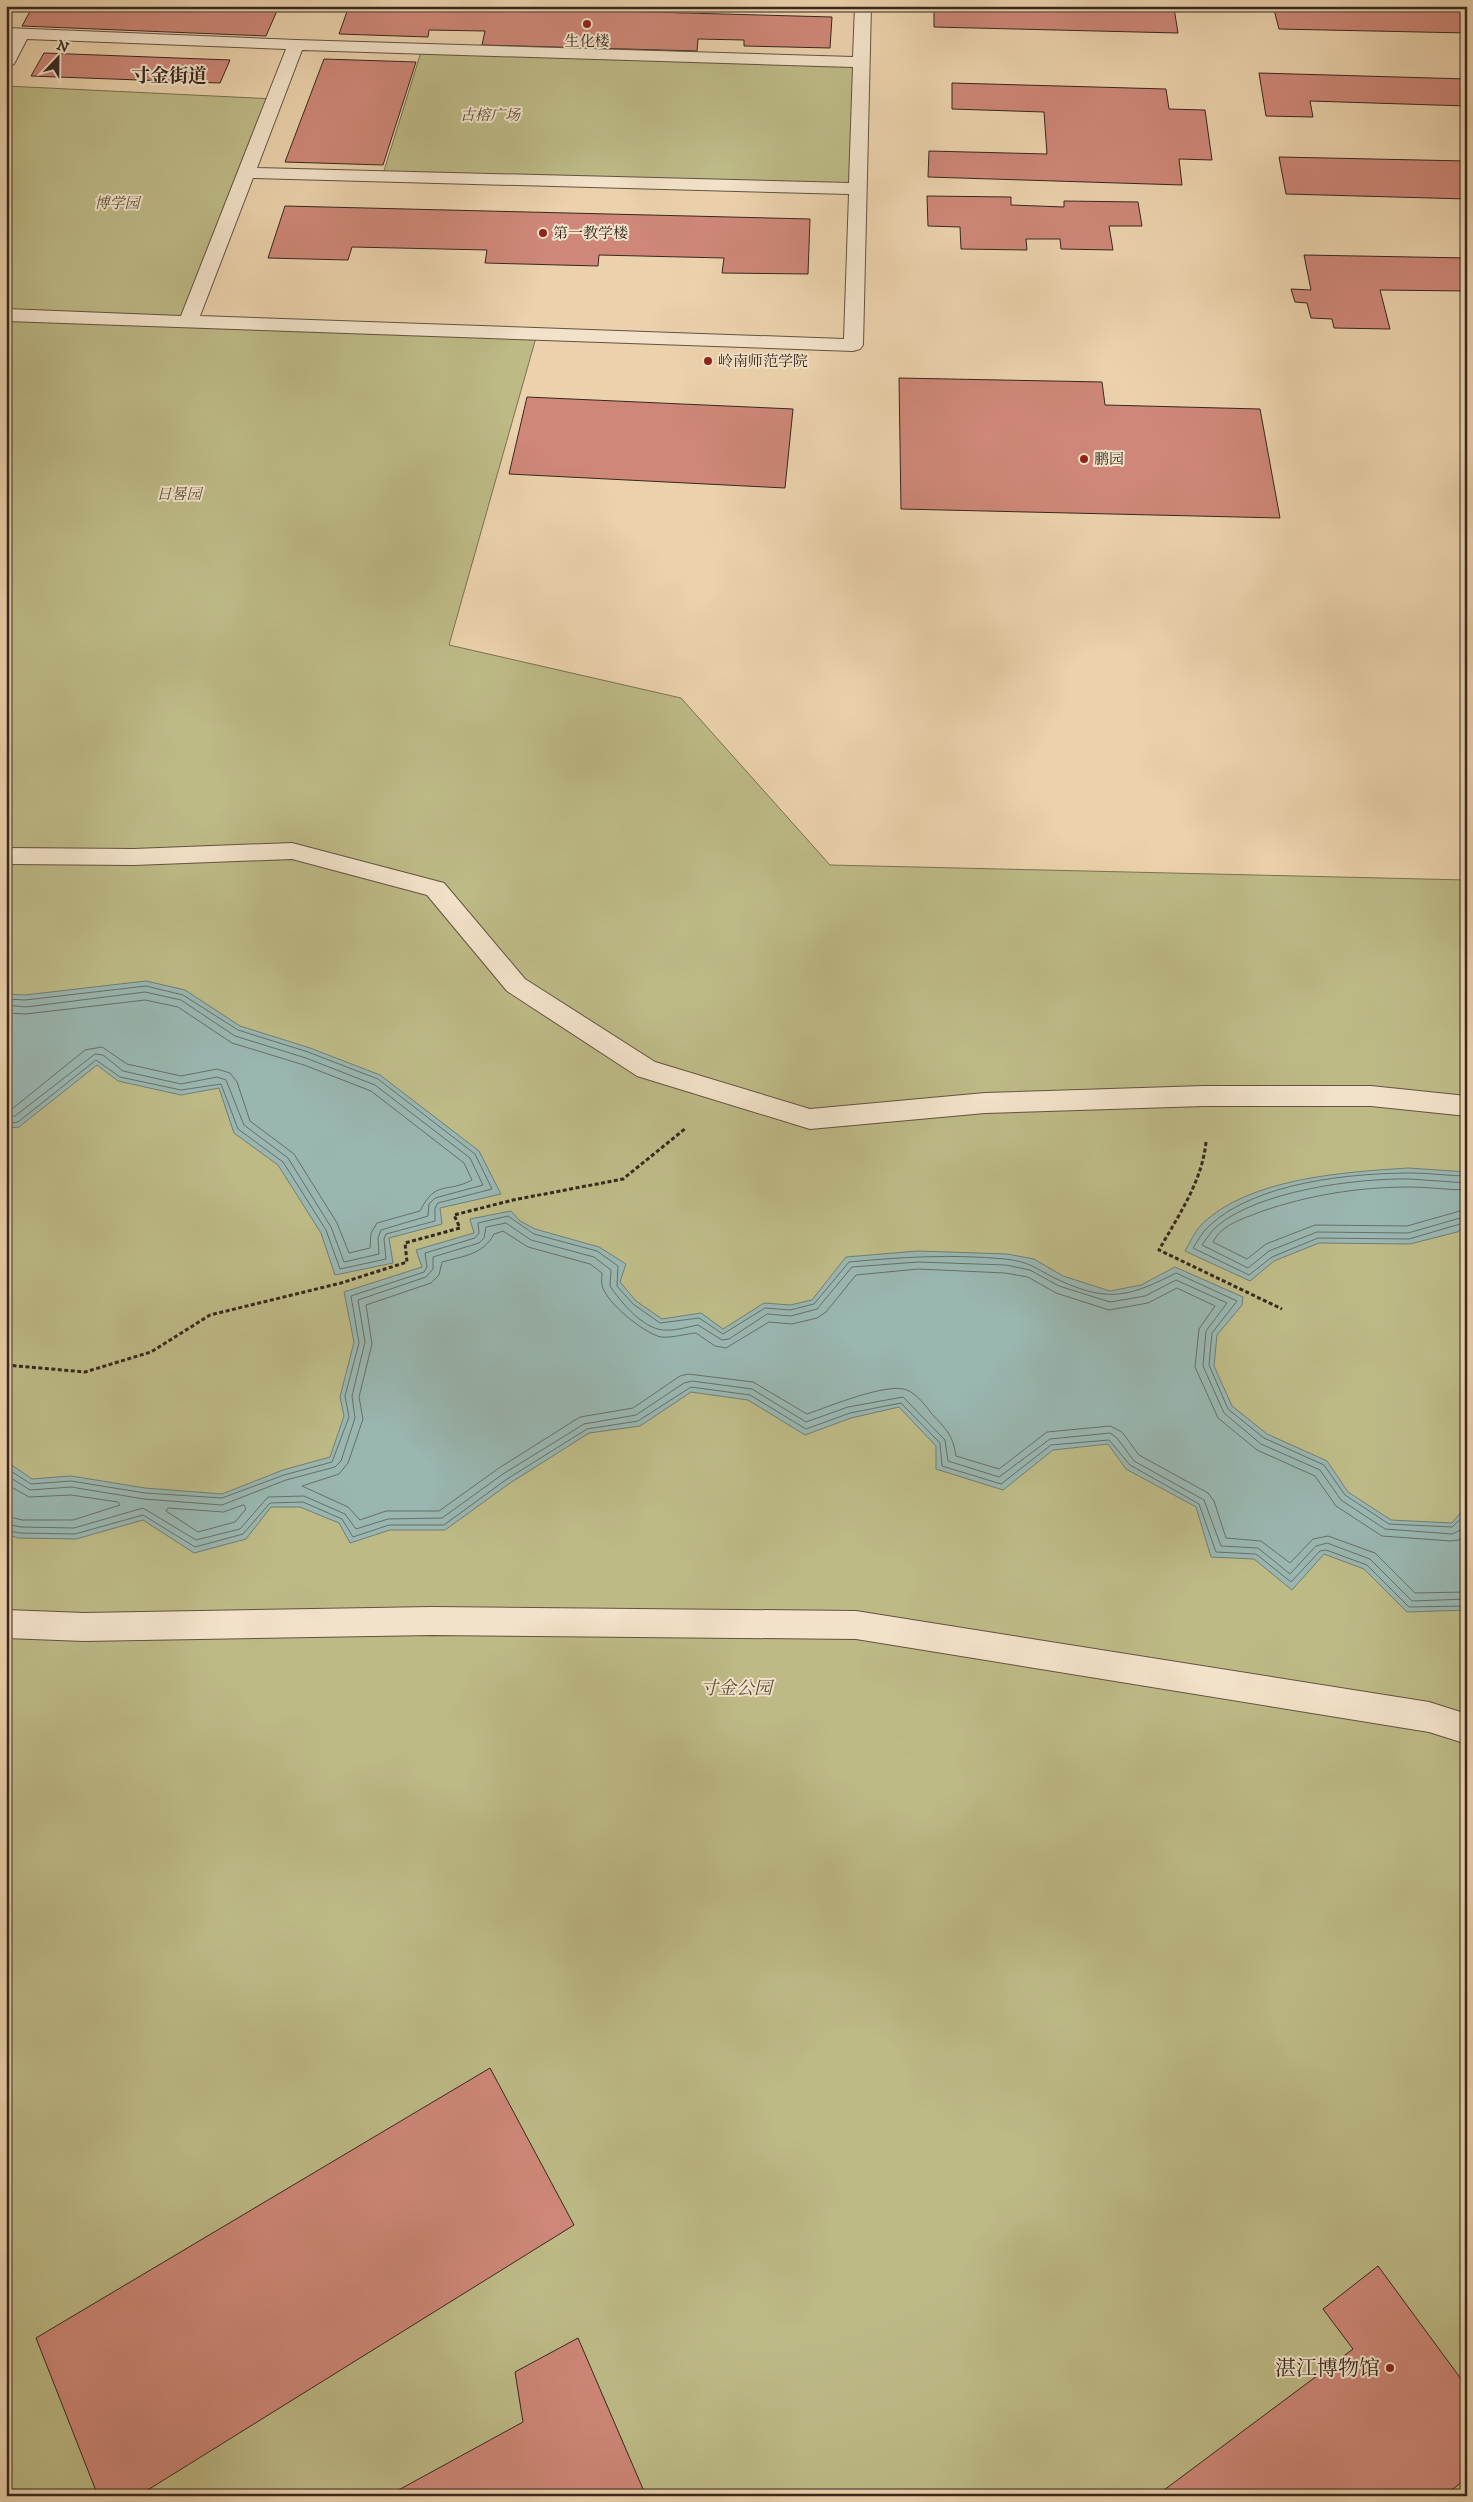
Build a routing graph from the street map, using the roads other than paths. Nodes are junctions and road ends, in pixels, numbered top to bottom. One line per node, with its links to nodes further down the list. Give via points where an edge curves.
1 (863, 6): 4 (street)
2 (14, 34): 3 (street); 5 (street)
3 (296, 45): 4 (street); 6 (street)
4 (861, 62): 7 (street)
5 (6, 64)
6 (246, 173): 7 (street); 9 (street)
7 (858, 189): 9 (street, via 853,345)
8 (6, 315): 9 (street)
9 (188, 322)
10 (6, 856): 11 (street, via 134,857 292,851 435,888 516,985 646,1069 810,1119 985,1103 1204,1096 1371,1096)
11 (1467, 1106)
12 (6, 1624): 13 (street, via 442,1622 856,1625 1429,1717)
13 (1467, 1729)

